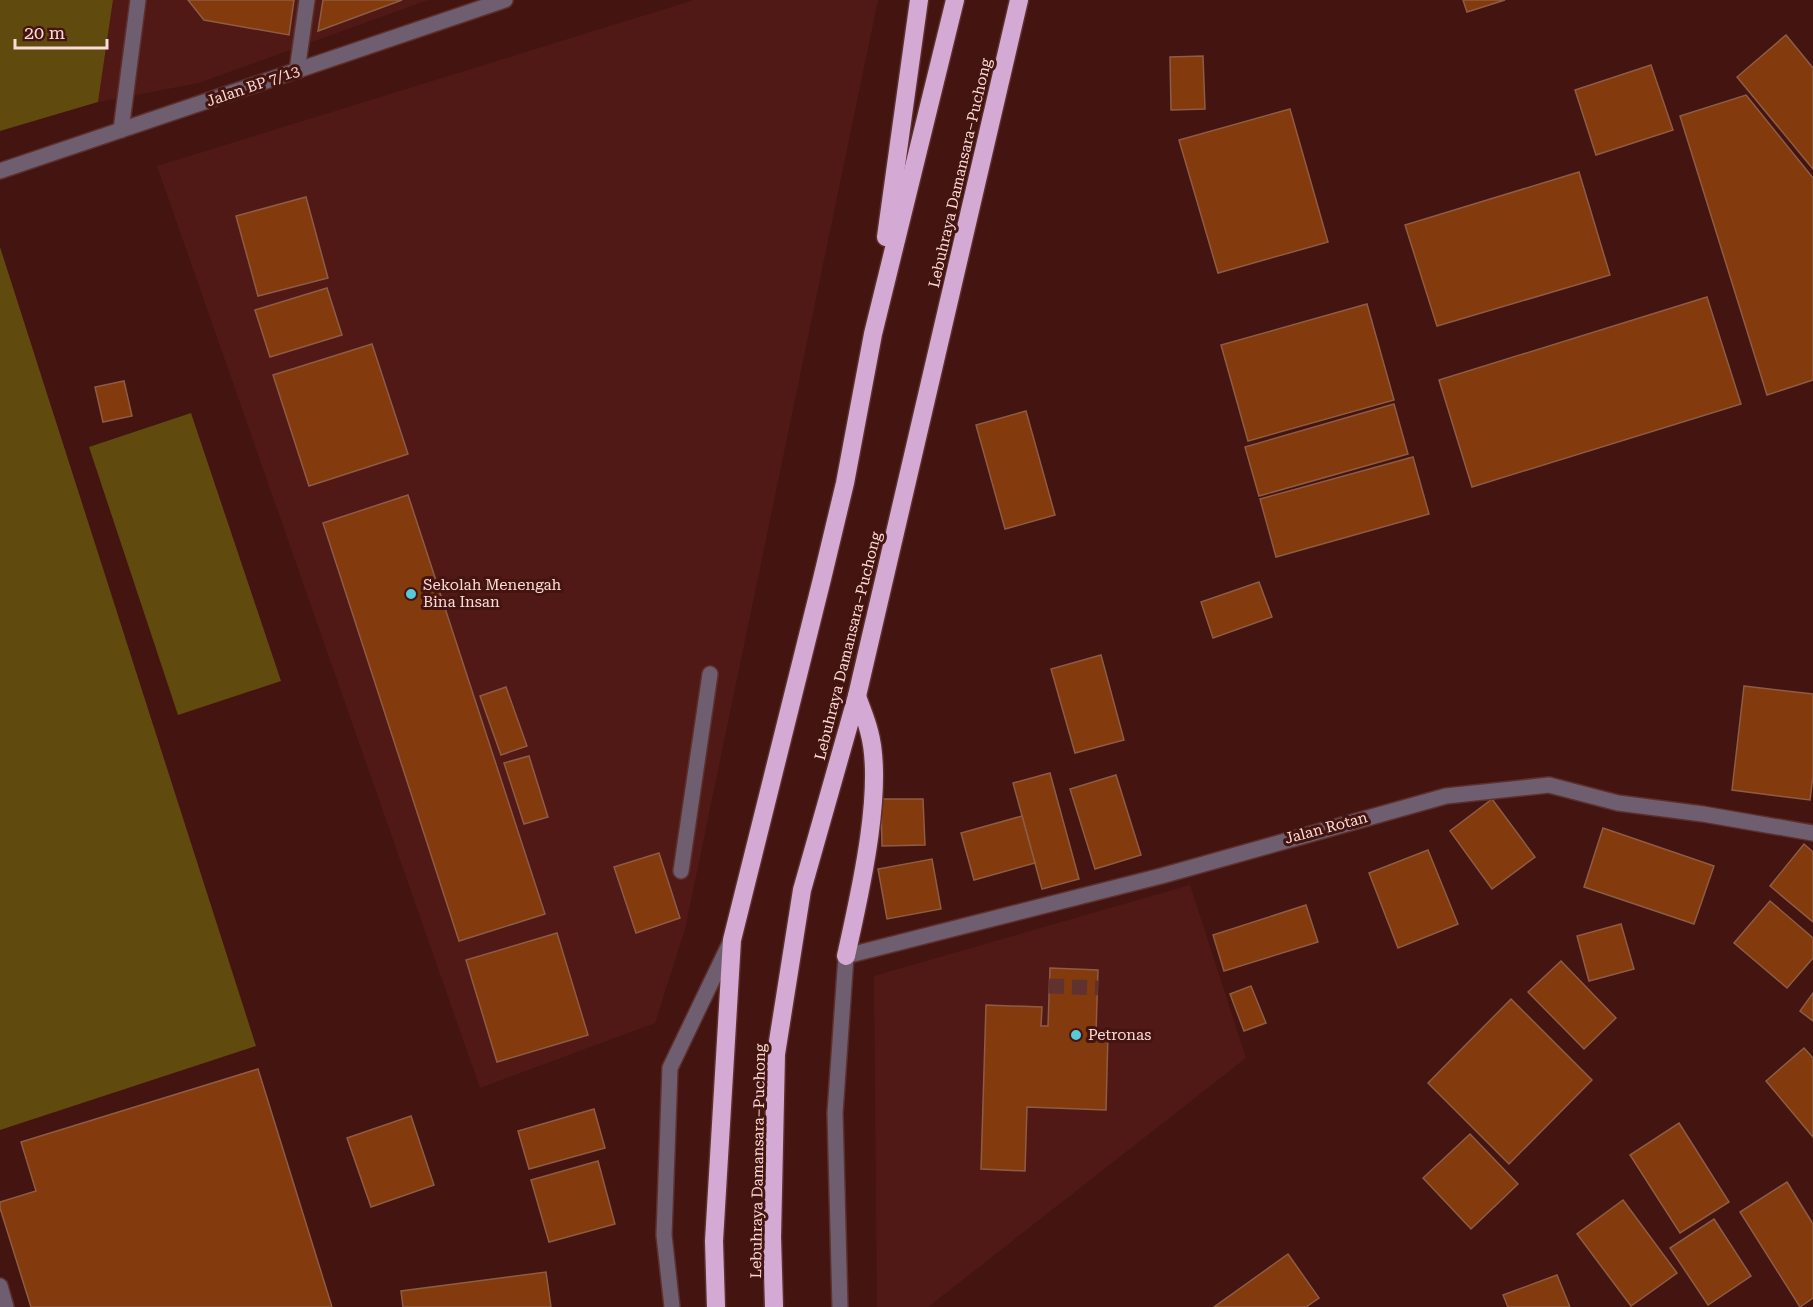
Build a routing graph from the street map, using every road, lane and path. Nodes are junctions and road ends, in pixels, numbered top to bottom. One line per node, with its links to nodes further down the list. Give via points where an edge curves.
1 (138, 0): 9 (street)
2 (307, 0): 8 (street)
3 (505, 0): 7 (street, Jalan BP 7/13)
4 (919, 0): 11 (highway)
5 (955, 0): 11 (highway)
6 (1019, 0): 13 (highway, Lebuhraya Damansara–Puchong)
7 (481, 4): 8 (street, Jalan BP 7/13)
8 (297, 71): 9 (street, Jalan BP 7/13)
9 (121, 130): 10 (street, Jalan BP 7/13)
10 (0, 171)
11 (873, 334): 16 (highway, via 845,483)
12 (710, 674): 15 (street)
13 (857, 696): 17 (highway, via 870,733 875,786); 22 (highway, Lebuhraya Damansara–Puchong, via 802,890 776,1054)
14 (1813, 833): 17 (street, Jalan Rotan, via 1618,803 1549,785 1446,796 1161,876)
15 (681, 871)
16 (732, 940): 20 (street, via 670,1068 664,1235); 21 (highway, via 714,1241)
17 (846, 956): 23 (street, via 835,1113)
18 (0, 1286): 19 (street)
19 (6, 1307)
20 (672, 1307)
21 (717, 1307)
22 (774, 1307)
23 (840, 1307)

